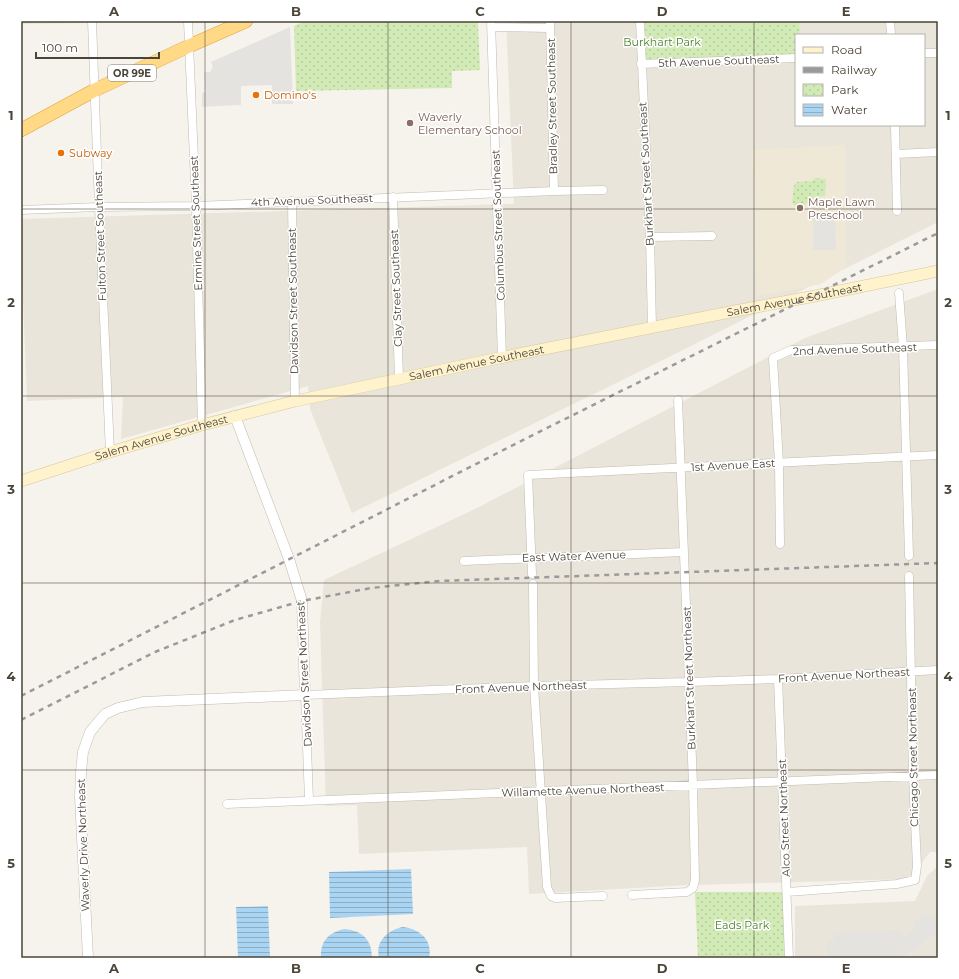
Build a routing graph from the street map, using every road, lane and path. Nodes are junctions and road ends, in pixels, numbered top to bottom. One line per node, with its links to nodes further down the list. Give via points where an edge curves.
1 (92, 21): 14 (street, Fulton Street Southeast)
2 (188, 21): 9 (street, Ermine Street Southeast)
3 (246, 21): 9 (highway, OR 99E)
4 (640, 21): 13 (street, Burkhart Street Southeast)
5 (890, 21): 8 (street)
6 (492, 24): 7 (street); 21 (street, Columbus Street Southeast)
7 (550, 25): 20 (street, Bradley Street Southeast)
8 (891, 34)
9 (189, 46): 14 (highway, OR 99E); 24 (street, Ermine Street Southeast)
10 (925, 53): 11 (street)
11 (938, 53)
12 (795, 58): 13 (street, 5th Avenue Southeast)
13 (641, 64): 29 (street, Burkhart Street Southeast)
14 (95, 90): 16 (highway, OR 99E); 25 (street, Fulton Street Southeast)
15 (894, 126): 18 (street)
16 (21, 130)
17 (938, 152): 18 (street)
18 (896, 154): 27 (street)
19 (603, 190): 20 (street, 4th Avenue Southeast)
20 (554, 191): 21 (street, 4th Avenue Southeast)
21 (497, 194): 22 (street, 4th Avenue Southeast); 35 (street, Columbus Street Southeast)
22 (393, 197): 23 (street, 4th Avenue Southeast); 36 (street, Clay Street Southeast)
23 (292, 201): 24 (street, 4th Avenue Southeast); 37 (street, Davidson Street Southeast)
24 (196, 206): 25 (street, 4th Avenue Southeast); 40 (street, Ermine Street Southeast)
25 (99, 207): 26 (street, 4th Avenue Southeast); 41 (street, Fulton Street Southeast)
26 (21, 210)
27 (897, 211)
28 (712, 236): 29 (street)
29 (650, 237): 32 (street, Burkhart Street Southeast)
30 (938, 271): 32 (main road, Salem Avenue Southeast)
31 (899, 293): 34 (street)
32 (652, 328): 35 (main road, Salem Avenue Southeast)
33 (938, 346): 34 (street, 2nd Avenue Southeast)
34 (902, 347): 43 (street); 44 (street, 2nd Avenue Southeast, via 791,350 773,358)
35 (502, 358): 36 (main road, Salem Avenue Southeast)
36 (398, 378): 37 (main road, Salem Avenue Southeast)
37 (295, 400): 39 (main road, Salem Avenue Southeast)
38 (678, 400): 45 (street)
39 (235, 416): 40 (main road, Salem Avenue Southeast); 60 (street, Davidson Street Northeast, via 289,558 302,602)
40 (202, 425): 41 (main road, Salem Avenue Southeast)
41 (110, 452): 46 (main road, Salem Avenue Southeast)
42 (938, 455): 43 (street, 1st Avenue East)
43 (906, 457): 44 (street, 1st Avenue East); 49 (street)
44 (779, 463): 45 (street, 1st Avenue East); 47 (street)
45 (681, 468): 48 (street, Burkhart Street Northeast); 50 (street, 1st Avenue East, via 528,475)
46 (21, 480)
47 (780, 544)
48 (684, 552): 50 (street, East Water Avenue); 58 (street, Burkhart Street Northeast)
49 (909, 556)
50 (532, 558): 51 (street, East Water Avenue); 52 (street)
51 (464, 560)
52 (532, 574)
53 (909, 576): 56 (street, Chicago Street Northeast)
54 (533, 584): 59 (street)
55 (938, 670): 56 (street, Front Avenue Northeast)
56 (911, 671): 57 (street, Front Avenue Northeast); 63 (street, Chicago Street Northeast)
57 (778, 678): 58 (street, Front Avenue Northeast); 64 (street, Alco Street Northeast)
58 (689, 682): 59 (street, Front Avenue Northeast); 65 (street, Burkhart Street Northeast)
59 (534, 686): 60 (street, Front Avenue Northeast); 66 (street)
60 (305, 695): 61 (street, Front Avenue Northeast, via 143,702); 67 (street, Davidson Street Northeast)
61 (105, 714): 72 (street, Waverly Drive Northeast, via 90,732 83,752 81,771)
62 (938, 775): 63 (street, Willamette Avenue Northeast)
63 (913, 776): 64 (street, Willamette Avenue Northeast); 69 (street, Chicago Street Northeast, via 915,880 897,884)
64 (782, 782): 65 (street, Willamette Avenue Northeast); 69 (street, Alco Street Northeast)
65 (693, 785): 66 (street, Willamette Avenue Northeast); 70 (street, Burkhart Street Northeast, via 693,888 687,892)
66 (542, 792): 67 (street, Willamette Avenue Northeast); 71 (street, via 546,887 551,896 561,899)
67 (309, 800): 68 (street, Willamette Avenue Northeast)
68 (227, 804)
69 (787, 892): 73 (street, Alco Street Northeast)
70 (632, 895)
71 (603, 896)
72 (88, 958)
73 (789, 958)

